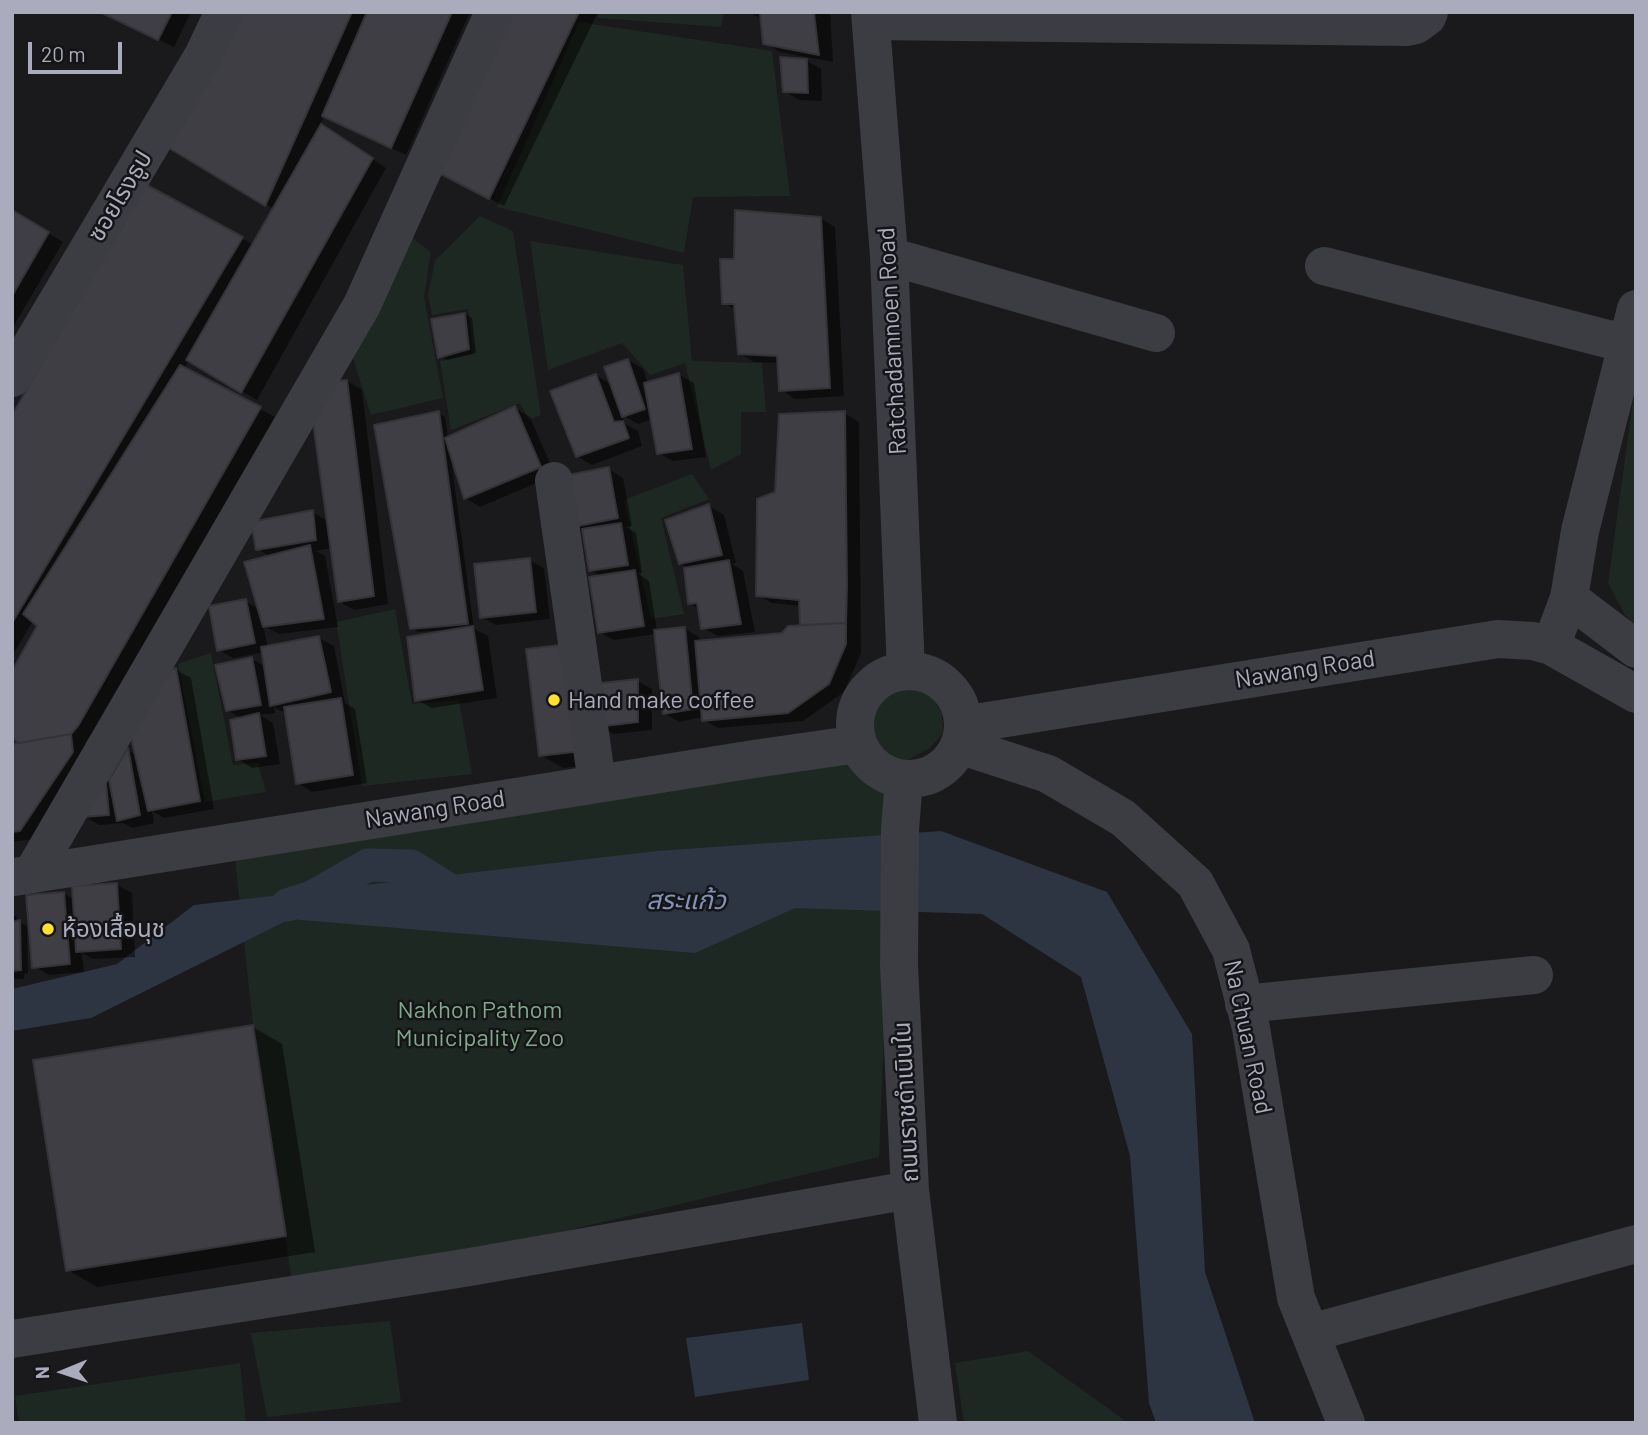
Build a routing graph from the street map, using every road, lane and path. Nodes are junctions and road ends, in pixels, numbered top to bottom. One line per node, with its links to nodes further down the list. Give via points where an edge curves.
1 (223, 12): 9 (street, ซอยโรงธูป, via 203,55)
2 (494, 12): 20 (street, via 362,305)
3 (1429, 12): 4 (street, via 1416,26 1406,27)
4 (870, 17): 5 (street, Ratchadamnoen Road)
5 (889, 256): 8 (street); 14 (street, Ratchadamnoen Road)
6 (1325, 266): 7 (street)
7 (1632, 326): 11 (street, via 1580,531)
8 (1156, 334)
9 (12, 378)
10 (554, 481): 19 (street)
11 (1569, 598): 12 (street); 13 (street)
12 (1552, 646): 15 (street, Nawang Road); 16 (street, Nawang Road, via 1498,639)
13 (1636, 649)
14 (906, 671): 16 (street, via 924,673 952,692 960,708); 17 (street, via 875,682 863,695 856,710)
15 (1636, 694)
16 (961, 735): 18 (street, via 950,760 937,772); 22 (street, Na Chuan Road, via 1048,774 1123,818 1195,883 1231,950)
17 (858, 744): 18 (street, via 876,768); 19 (street, Nawang Road)
18 (904, 779): 23 (street, ถนนราชดำเนินใน, via 900,965)
19 (597, 783): 20 (street, Nawang Road)
20 (22, 876)
21 (1534, 975): 22 (street)
22 (1244, 1004): 25 (street, Na Chuan Road, via 1296,1298)
23 (910, 1190): 26 (street, via 464,1268); 27 (street, ถนนราชดำเนินใน)
24 (1636, 1244): 25 (street)
25 (1310, 1333): 28 (street, Na Chuan Road)
26 (12, 1339)
27 (938, 1423)
28 (1346, 1423)

